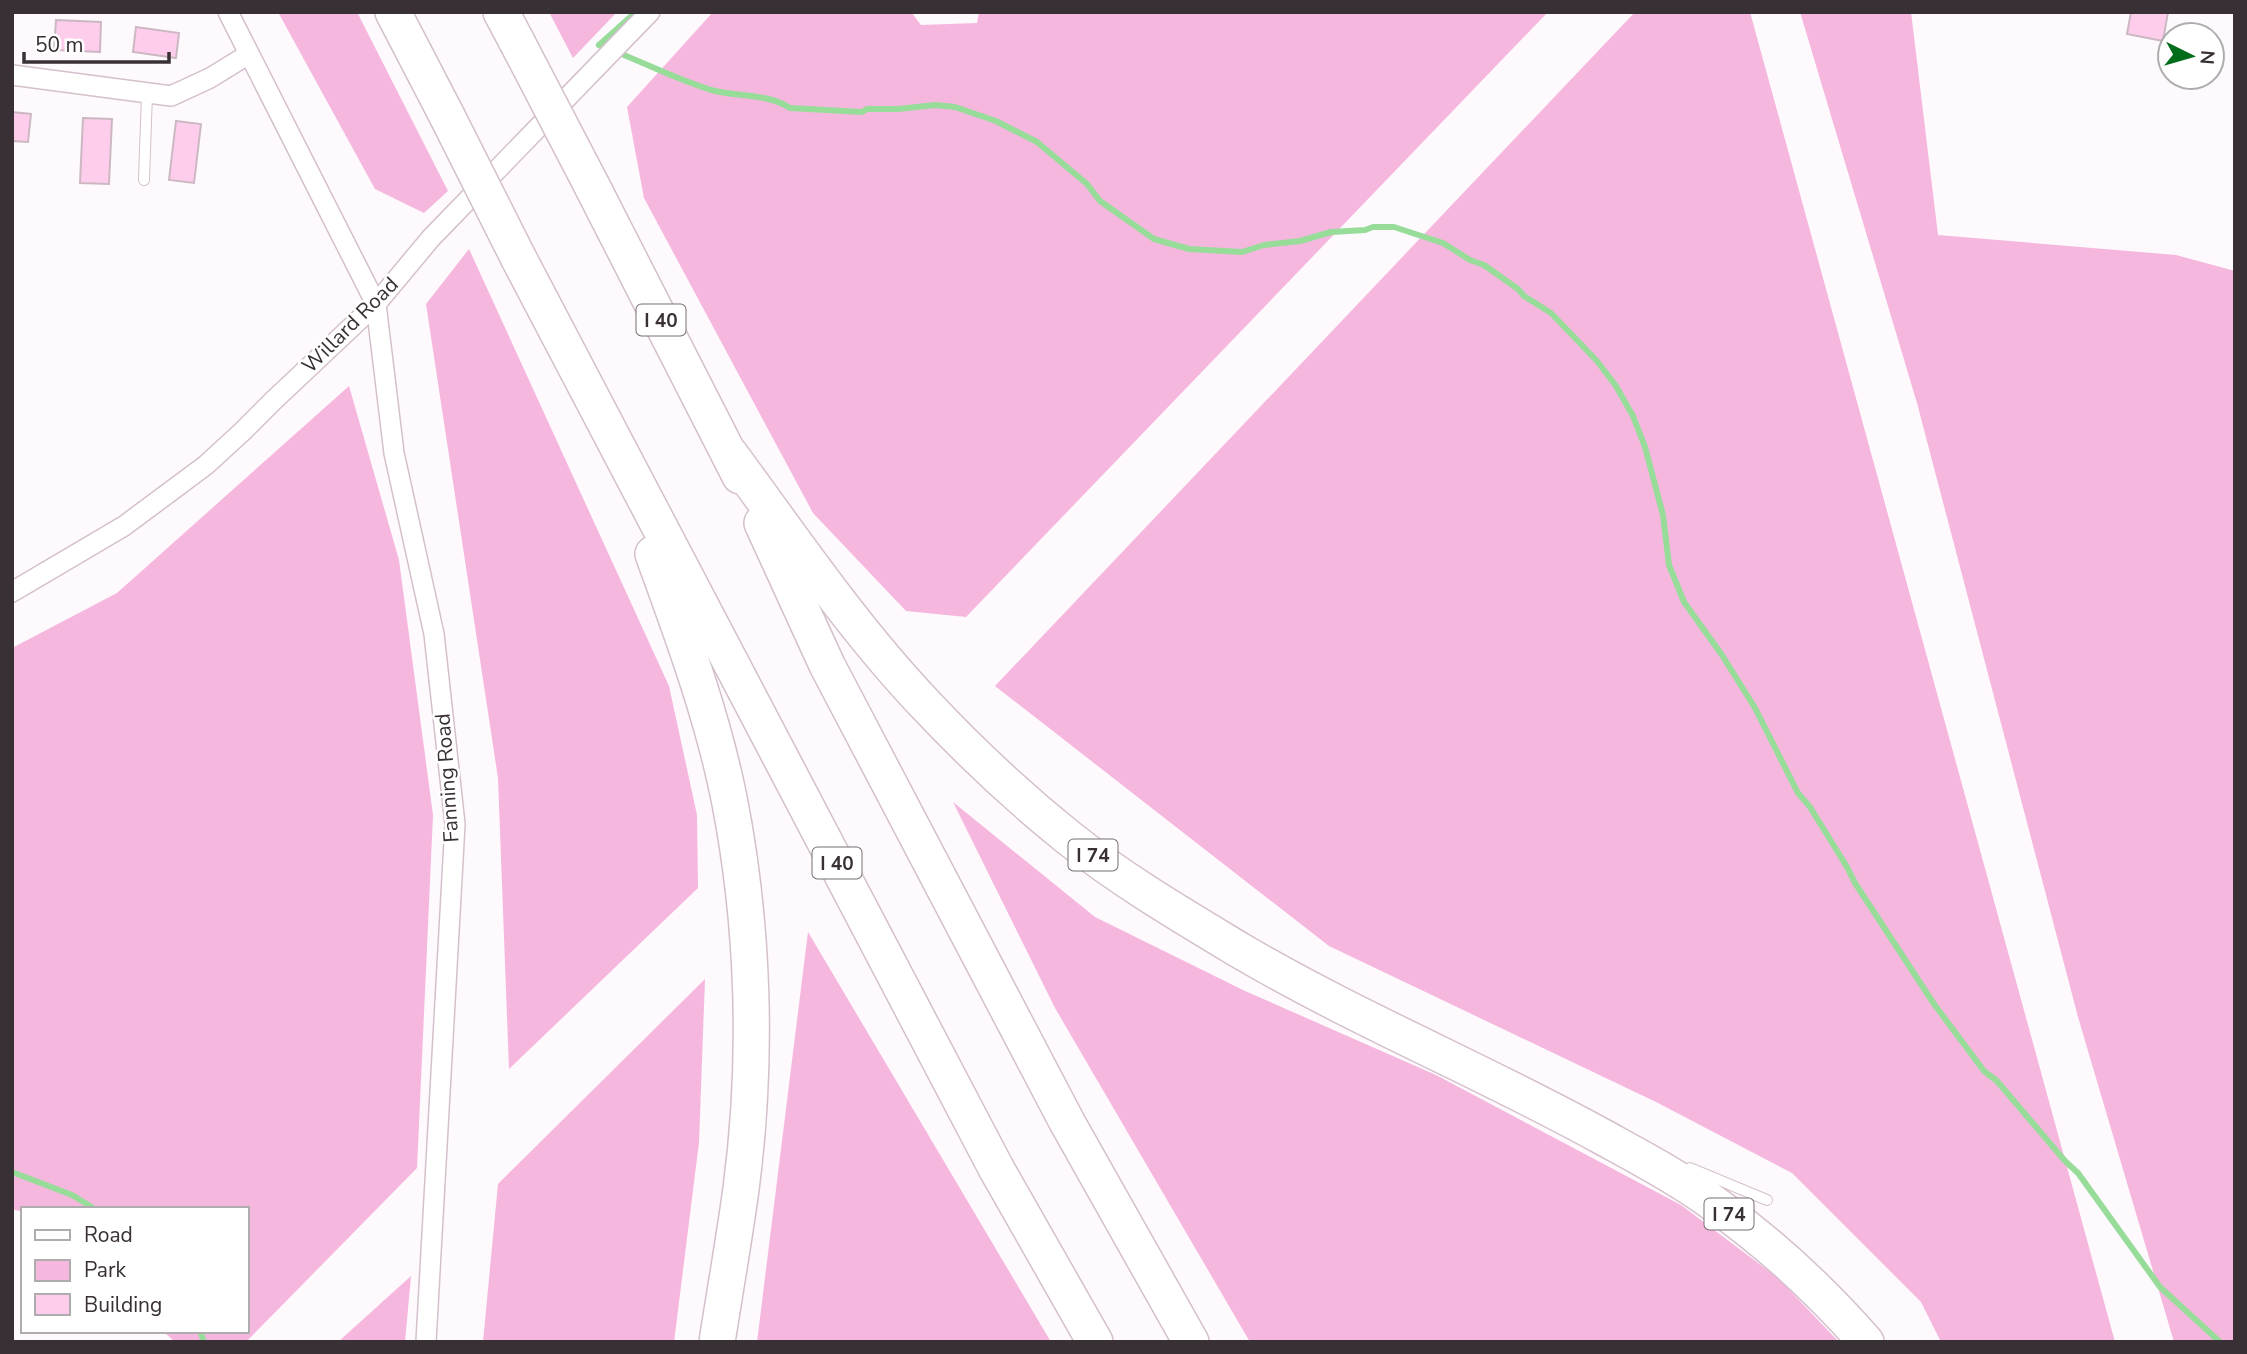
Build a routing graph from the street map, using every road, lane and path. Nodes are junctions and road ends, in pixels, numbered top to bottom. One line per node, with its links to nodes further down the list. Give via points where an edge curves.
1 (228, 12): 5 (street)
2 (393, 12): 10 (highway, I 40, bridge)
3 (501, 12): 11 (highway, I 40, bridge)
4 (650, 12): 9 (street, Willard Road, via 431,238)
5 (249, 54): 7 (street, via 171,96); 9 (street)
6 (12, 75): 7 (street)
7 (147, 93): 8 (lane)
8 (144, 180)
9 (376, 303): 12 (street, Willard Road, via 196,473 124,526); 17 (street, Fanning Road, via 394,453 434,634 455,824)
10 (582, 383): 18 (highway, via 650,546 708,712 729,797 743,888 750,973 750,1076 741,1187); 19 (highway, I 40, via 996,1168)
11 (730, 454): 13 (highway, I 74, via 826,585 922,702 1071,840 1243,952); 20 (highway, I 40, via 827,665 1067,1122)
12 (12, 592)
13 (1569, 1118): 14 (lane); 21 (highway, I 74, via 1720,1207 1815,1287)
14 (1668, 1159)
15 (1680, 1164): 16 (lane)
16 (1767, 1200)
17 (426, 1342)
18 (718, 1342)
19 (1095, 1342)
20 (1191, 1342)
21 (1866, 1342)

